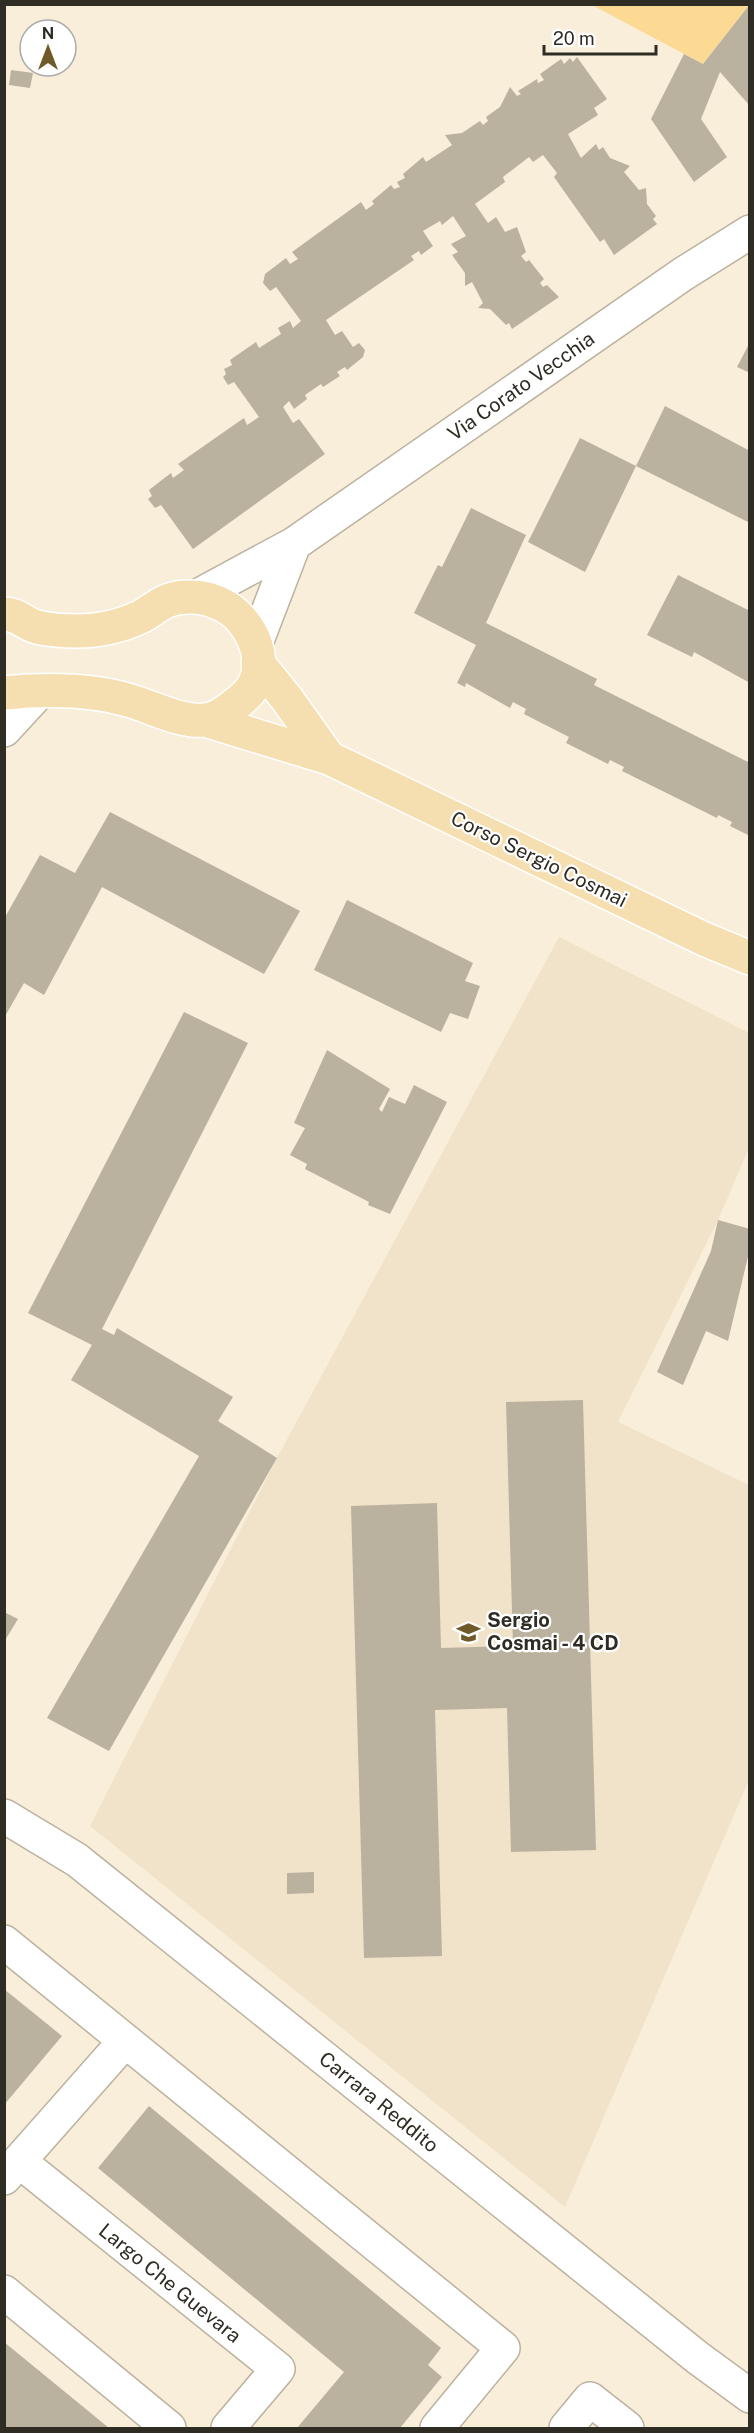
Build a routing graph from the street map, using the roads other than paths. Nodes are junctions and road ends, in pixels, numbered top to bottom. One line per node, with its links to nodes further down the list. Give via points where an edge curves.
1 (749, 233): 2 (street, Via Corato Vecchia, via 682,274)
2 (294, 544): 3 (street, Via Corato Vecchia); 5 (street)
3 (196, 597): 4 (main road, via 168,601 138,618 108,628 78,631 37,627 13,614); 5 (main road, Corso Sergio Cosmai, via 217,602 234,613 249,628)
4 (4, 614)
5 (257, 653): 8 (main road, via 255,683 244,698); 10 (main road, Corso Sergio Cosmai)
6 (40, 691): 7 (main road, Corso Sergio Cosmai); 8 (main road, Corso Sergio Cosmai, via 66,690 129,700 169,715); 9 (street)
7 (4, 693)
8 (205, 720): 10 (main road, Corso Sergio Cosmai)
9 (4, 730)
10 (329, 758): 11 (main road, Corso Sergio Cosmai)
11 (750, 958)
12 (4, 1816): 17 (street, Carrara Reddito, via 77,1860)
13 (4, 1942): 14 (street)
14 (125, 2041): 15 (street); 20 (street, via 503,2348)
15 (12, 2170): 19 (street, Largo Che Guevara, via 278,2369)
16 (4, 2292): 18 (street)
17 (750, 2396)
18 (169, 2428)
19 (228, 2428)
20 (437, 2428)
21 (566, 2428): 22 (street, via 590,2398)
22 (627, 2428)

